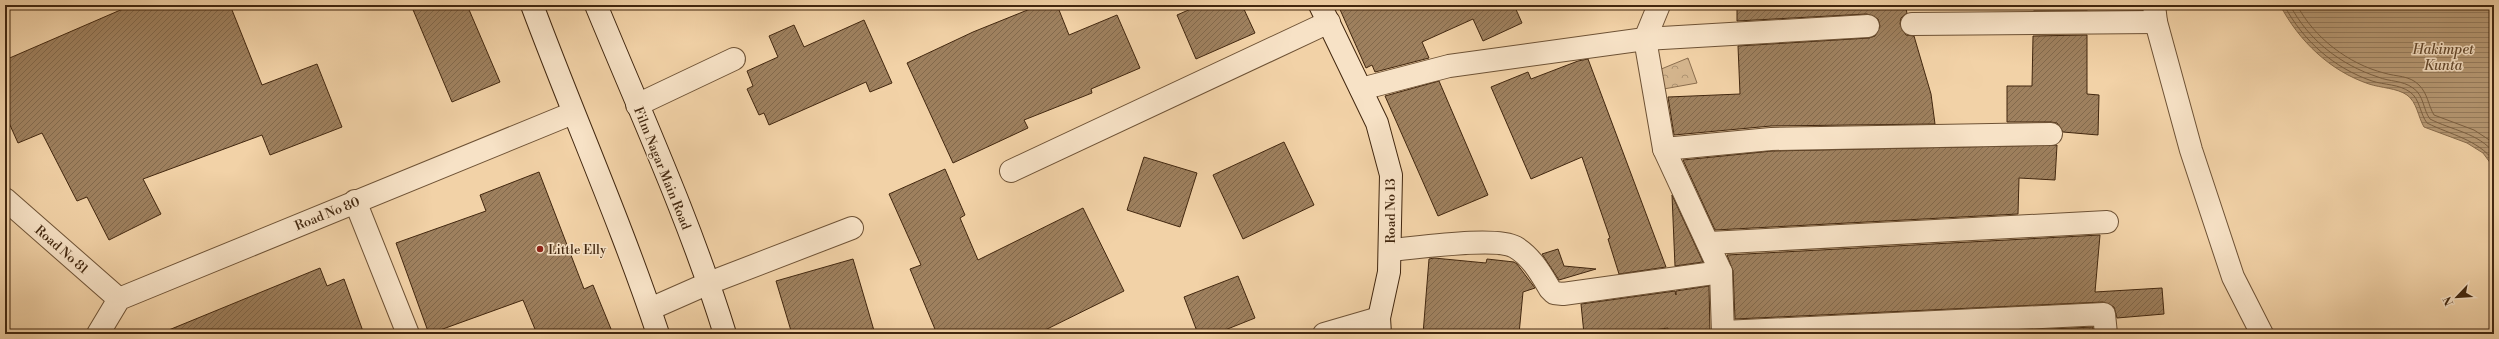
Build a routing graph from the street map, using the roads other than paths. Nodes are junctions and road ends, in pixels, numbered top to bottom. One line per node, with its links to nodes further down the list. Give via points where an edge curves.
1 (532, 5): 12 (street)
2 (596, 5): 11 (street, Film Nagar Main Road)
3 (1659, 5): 8 (street)
4 (1324, 14): 10 (street, Road No 13); 15 (street)
5 (2155, 14): 6 (street); 34 (street, via 2190,150 2233,277)
6 (1912, 24)
7 (1868, 26): 8 (street)
8 (1645, 39): 10 (street, via 1449,66); 14 (street)
9 (734, 59): 11 (street)
10 (1361, 89): 21 (street, Road No 13, via 1377,123 1391,175)
11 (637, 105): 23 (street, Film Nagar Main Road)
12 (573, 113): 17 (street, Road No 80); 25 (street)
13 (2052, 134): 14 (street, via 1771,139)
14 (1664, 149): 20 (street)
15 (1011, 171)
16 (5, 199): 24 (street, Road No 81)
17 (355, 201): 24 (street, Road No 80); 29 (street)
18 (2107, 222): 20 (street)
19 (852, 228): 23 (street)
20 (1709, 243): 22 (street)
21 (1390, 250): 22 (street, via 1482,243 1514,246 1530,259 1554,293 1563,294); 26 (street, Road No 13)
22 (1721, 272): 27 (street)
23 (709, 283): 25 (street); 31 (street, Film Nagar Main Road)
24 (119, 299): 28 (street)
25 (650, 309): 30 (street)
26 (1380, 326): 32 (street)
27 (1723, 333): 33 (street, via 2104,314)
28 (98, 334)
29 (408, 334)
30 (658, 334)
31 (725, 334)
32 (1324, 334)
33 (2106, 334)
34 (2262, 334)

